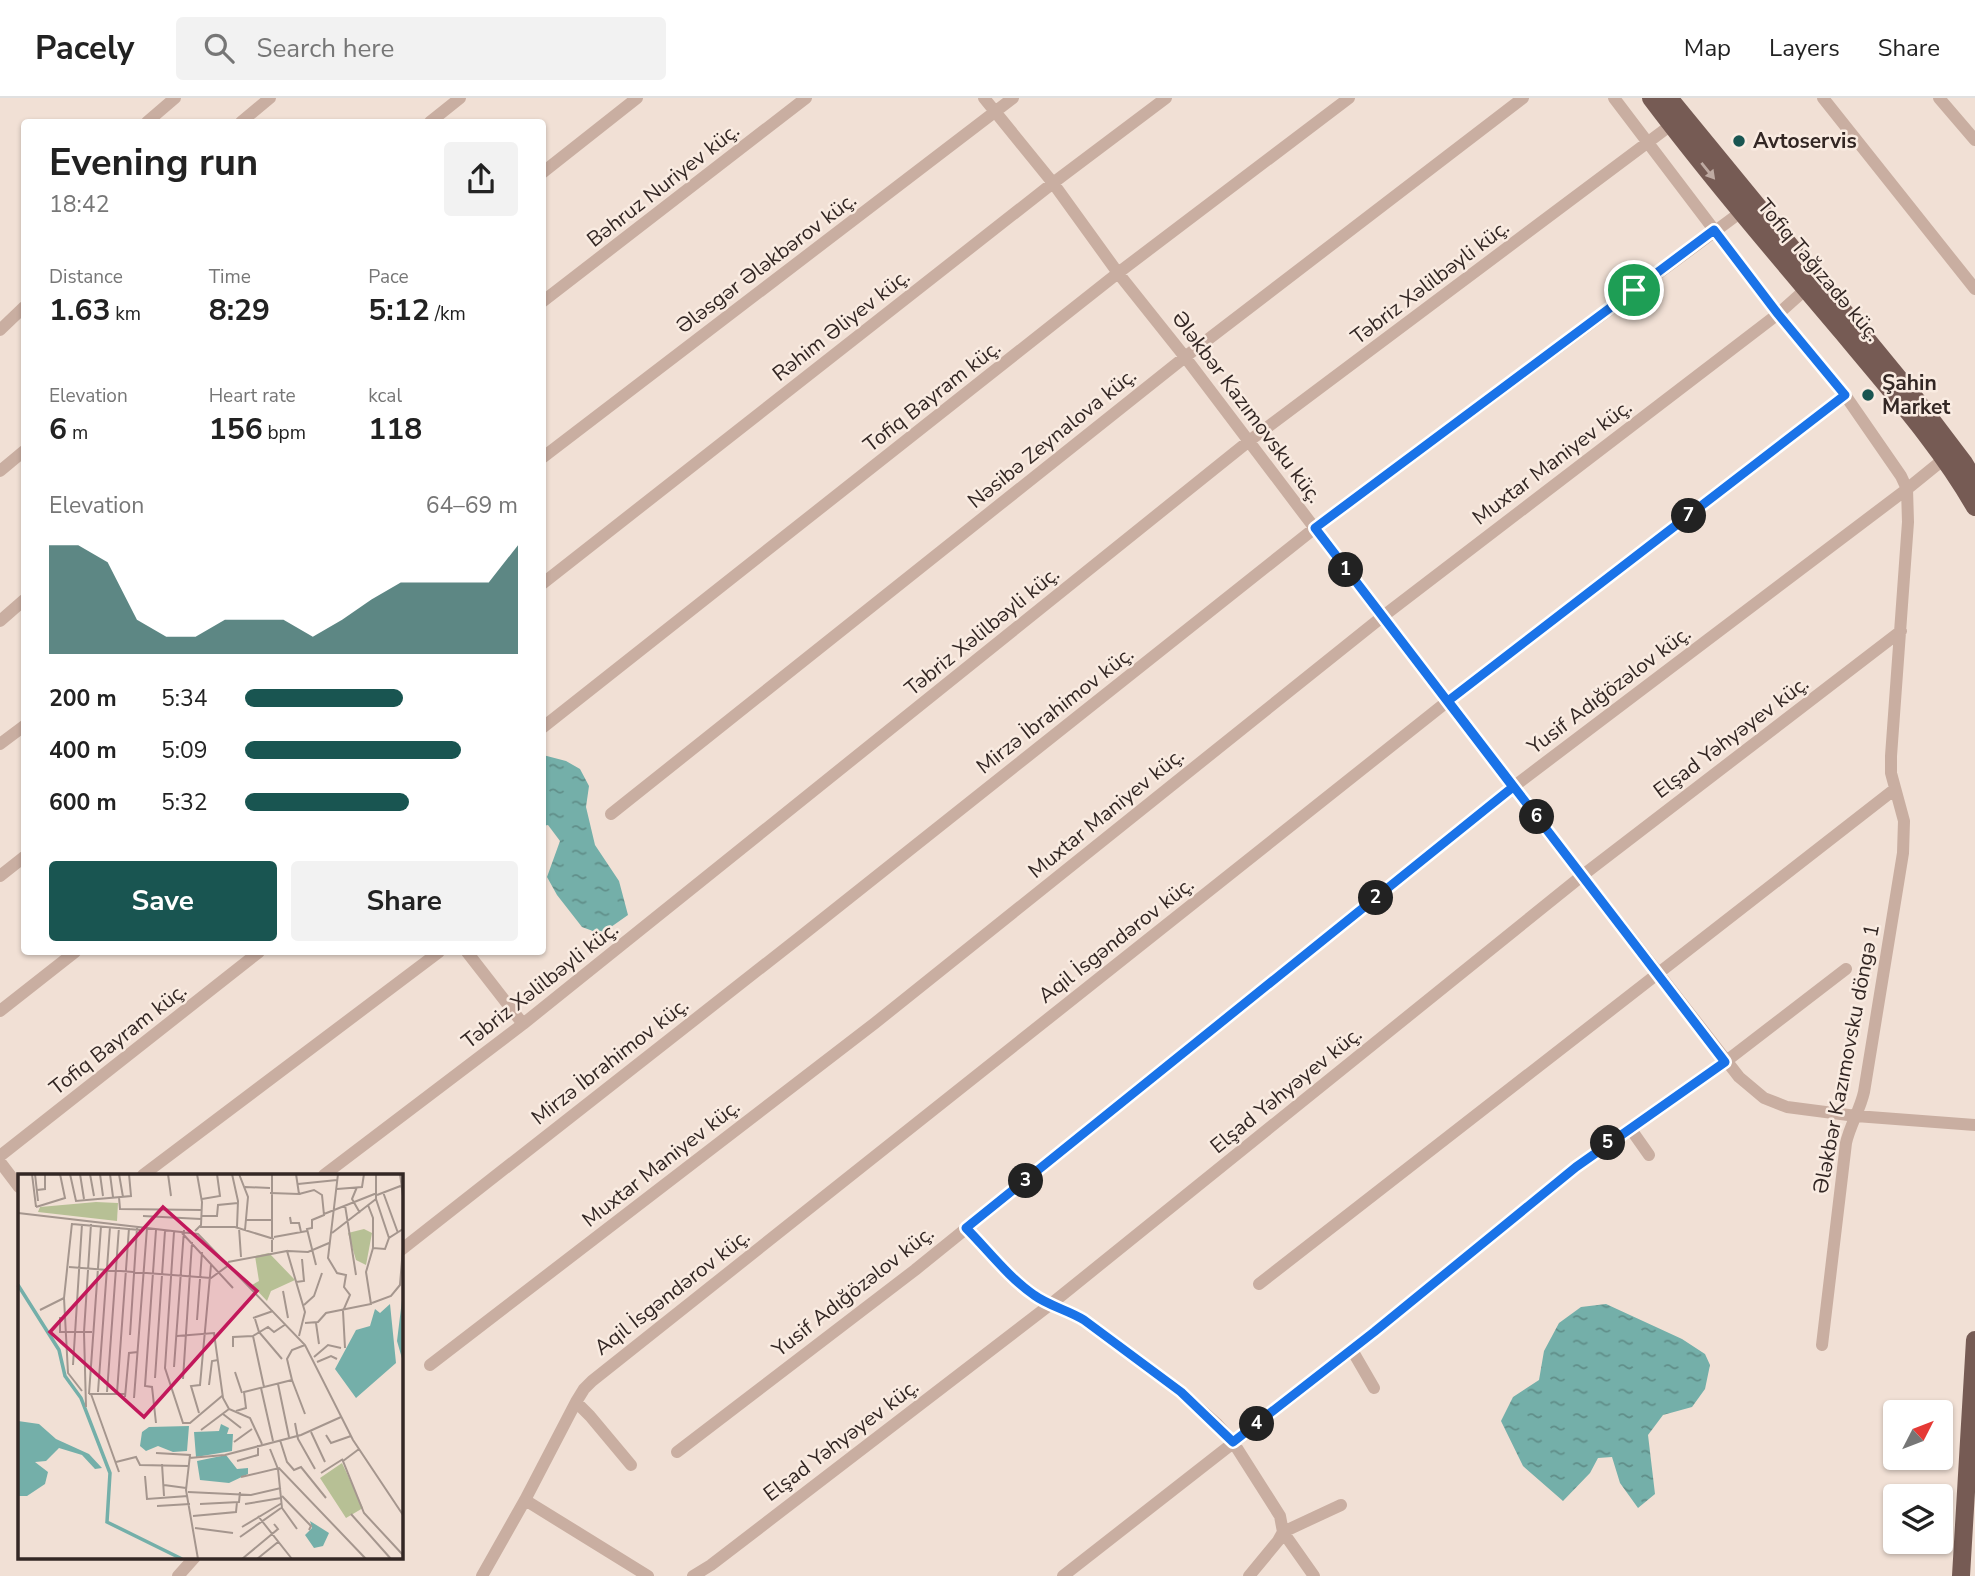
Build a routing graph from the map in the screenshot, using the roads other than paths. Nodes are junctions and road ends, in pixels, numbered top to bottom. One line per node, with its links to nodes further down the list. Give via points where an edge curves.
1 (175, 98): 17 (street)
2 (270, 98): 18 (street)
3 (460, 98): 19 (street)
4 (637, 98): 23 (street)
5 (806, 98): 30 (street, Bəhruz Nuriyev küç.)
6 (984, 98): 16 (street, Ələkbər Kazımovsku küç.)
7 (1013, 98): 16 (street, Ələsgər Ələkbərov küç.)
8 (1166, 98): 24 (street, Rəhim Əliyev küç.)
9 (1349, 98): 27 (street, Tofiq Bayram küç.)
10 (1523, 98): 34 (street, Nəsibə Zeynalova küç.)
11 (1614, 98): 22 (street)
12 (1651, 98): 20 (main road, Tofiq Tağızadə küç.)
13 (1668, 98): 25 (main road, Tofiq Tağızadə küç.)
14 (1823, 98): 29 (street)
15 (1939, 98): 21 (street)
16 (995, 112): 24 (street, Ələkbər Kazımovsku küç.); 38 (street, Ələsgər Ələkbərov küç.)
17 (150, 119)
18 (245, 119)
19 (434, 119)
20 (1671, 125): 22 (street, Təbriz Xəlilbəyli küç.); 25 (main road, Tofiq Tağızadə küç., one-way to 25)
21 (1975, 140)
22 (1647, 142): 26 (street); 36 (street, Təbriz Xəlilbəyli küç.)
23 (546, 170)
24 (1054, 183): 27 (street, Ələkbər Kazımovsku küç.); 45 (street, Rəhim Əliyev küç.)
25 (1747, 207): 26 (street, Mirzə İbrahimov küç.); 28 (main road, Tofiq Tağızadə küç.); 41 (main road, Tofiq Tağızadə küç., via 1914,397)
26 (1714, 230): 32 (street); 44 (street, Mirzə İbrahimov küç.)
27 (1118, 273): 34 (street, Ələkbər Kazımovsku küç.); 51 (street, Tofiq Bayram küç.)
28 (1806, 289): 32 (street, Muxtar Maniyev küç.); 39 (main road, Tofiq Tağızadə küç.)
29 (1975, 289)
30 (546, 299)
31 (21, 310): 33 (street)
32 (1778, 314): 35 (street); 47 (street, Muxtar Maniyev küç.)
33 (0, 330)
34 (1185, 357): 36 (street, Ələkbər Kazımovsku küç.); 56 (street, Nəsibə Zeynalova küç.)
35 (1845, 395): 42 (street); 50 (street, Aqil İsgəndərov küç.)
36 (1249, 441): 44 (street, Ələkbər Kazımovsku küç.); 67 (street, Təbriz Xəlilbəyli küç.)
37 (21, 454): 40 (street)
38 (546, 455)
39 (1944, 459): 42 (street, Yusif Adığözəlov küç.); 43 (main road, Tofiq Tağızadə küç.)
40 (0, 471)
41 (1975, 481)
42 (1908, 489): 49 (street, Ələkbər Kazımovsku döngə 1); 54 (street, Yusif Adığözəlov küç.)
43 (1975, 507)
44 (1315, 528): 47 (street, Ələkbər Kazımovsku küç.); 79 (street, Mirzə İbrahimov küç.)
45 (546, 581)
46 (21, 603): 48 (street)
47 (1382, 617): 50 (street, Ələkbər Kazımovsku küç.); 85 (street, Muxtar Maniyev küç., via 875,1023)
48 (0, 621)
49 (1901, 631): 55 (street, Ələkbər Kazımovsku döngə 1, via 1891,756); 58 (street, Elşad Yəhyəyev küç.)
50 (1448, 701): 54 (street, Ələkbər Kazımovsku küç.); 87 (street, Aqil İsgəndərov küç., via 592,1381)
51 (546, 725)
52 (21, 728): 53 (street)
53 (0, 744)
54 (1513, 787): 58 (street, Ələkbər Kazımovsku küç.); 78 (street, Yusif Adığözəlov küç.)
55 (1895, 789): 65 (street); 69 (street, Ələkbər Kazımovsku döngə 1, via 1903,821 1903,853 1864,1092)
56 (611, 814)
57 (21, 859): 59 (street)
58 (1583, 875): 65 (street, Ələkbər Kazımovsku küç.); 81 (street, Elşad Yəhyəyev küç.)
59 (0, 876)
60 (71, 955): 66 (street)
61 (255, 955): 73 (street, Tofiq Bayram küç.)
62 (435, 955): 75 (street)
63 (469, 955): 67 (street)
64 (1846, 969): 68 (street)
65 (1658, 973): 68 (street, Ələkbər Kazımovsku küç.); 80 (street)
66 (0, 1011)
67 (523, 1024): 76 (street, Təbriz Xəlilbəyli küç.)
68 (1725, 1062): 69 (street, Ələkbər Kazımovsku küç., via 1752,1090 1773,1103); 71 (street)
69 (1856, 1116): 70 (street, Ələkbər Kazımovsku küç.); 83 (street, Ələkbər Kazımovsku döngə 1, via 1846,1143)
70 (1975, 1125)
71 (1630, 1128): 72 (street); 84 (street)
72 (1650, 1154)
73 (0, 1156)
74 (0, 1162): 77 (street)
75 (144, 1174)
76 (325, 1174)
77 (18, 1186)
78 (966, 1228): 81 (street, via 1025,1289); 89 (street, Yusif Adığözəlov küç.)
79 (402, 1249)
80 (1259, 1284)
81 (1051, 1304): 88 (street, via 1084,1320 1181,1392); 98 (street, Elşad Yəhyəyev küç.)
82 (1975, 1340): 102 (main road)
83 (1822, 1345)
84 (1352, 1350): 86 (street); 88 (street)
85 (430, 1365)
86 (1374, 1388)
87 (576, 1402): 90 (street); 91 (street, Aqil İsgəndərov küç.)
88 (1233, 1442): 93 (street, via 1280,1516); 99 (street)
89 (677, 1452)
90 (631, 1465)
91 (525, 1500): 96 (street, Aqil İsgəndərov küç.); 97 (street)
92 (1341, 1505): 93 (street)
93 (1283, 1531): 100 (street); 101 (street)
94 (194, 1558): 95 (street)
95 (178, 1576)
96 (482, 1576)
97 (648, 1576)
98 (694, 1576)
99 (1063, 1576)
100 (1249, 1576)
101 (1314, 1576)
102 (1961, 1576)

